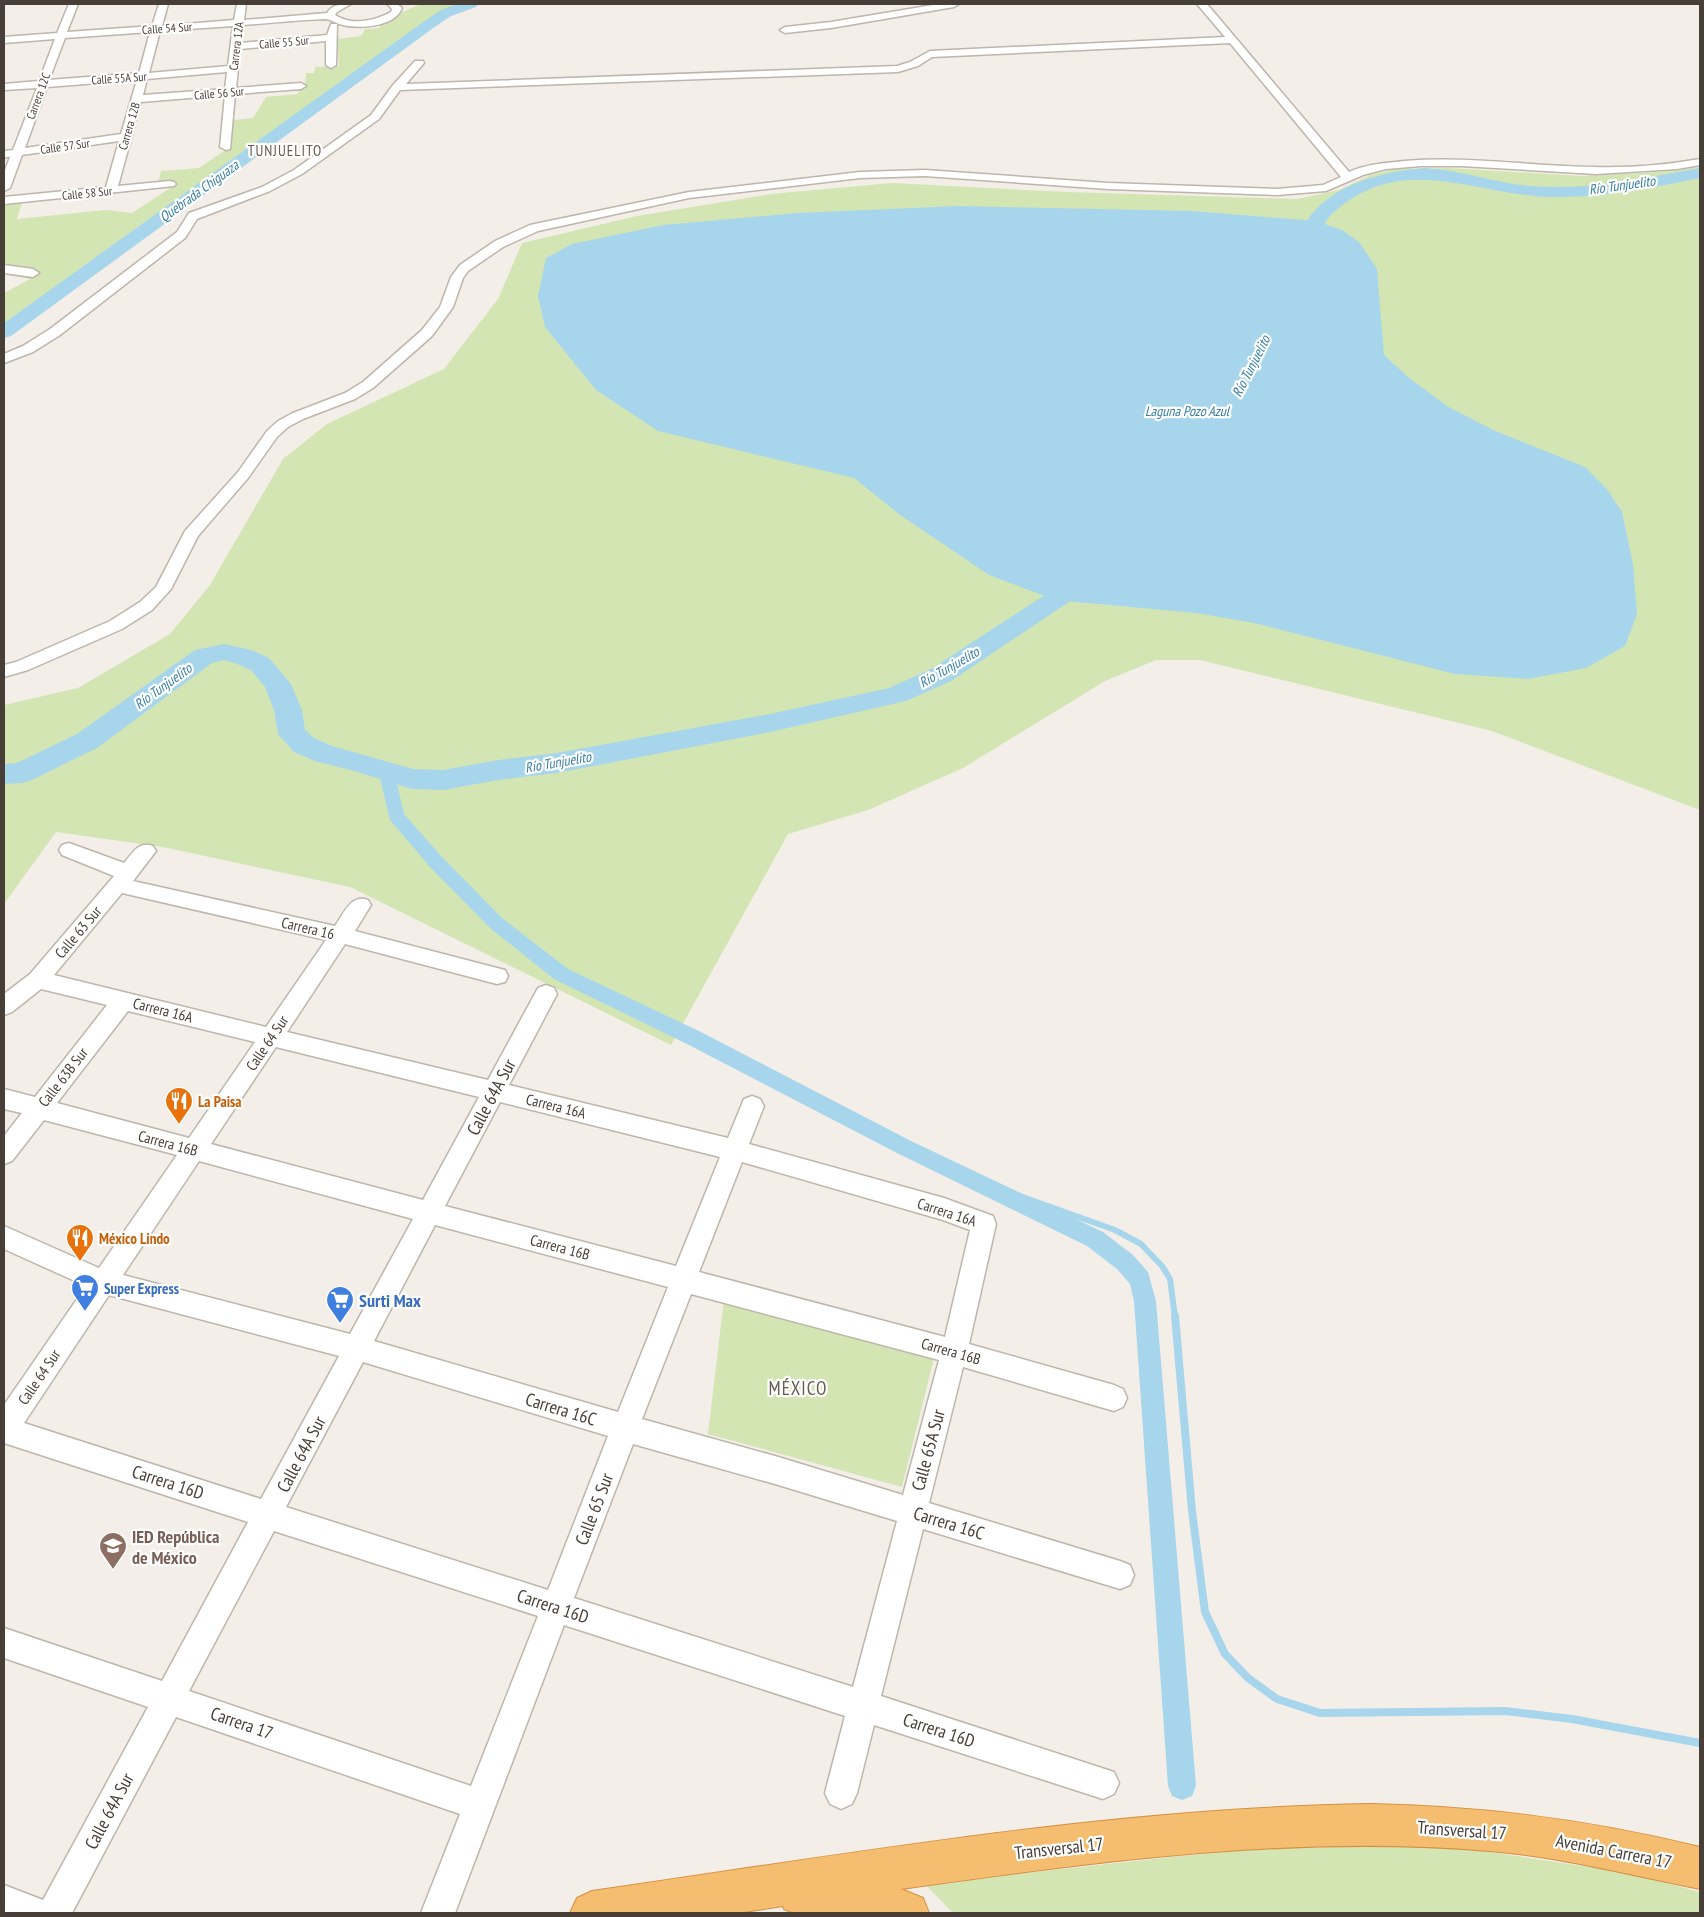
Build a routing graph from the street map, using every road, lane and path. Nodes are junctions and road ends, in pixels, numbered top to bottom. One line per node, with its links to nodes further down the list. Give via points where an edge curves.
1 (73, 4): 13 (street, Carrera 12C)
2 (163, 4): 11 (street, Carrera 12B)
3 (241, 4): 4 (street); 10 (street, Carrera 12A)
4 (248, 4)
5 (342, 4): 9 (street, via 331,12)
6 (391, 4): 9 (street, Calle 54 Sur, via 397,11 383,20 364,23)
7 (954, 4): 12 (street)
8 (1202, 4): 16 (street)
9 (334, 19): 10 (street, Calle 54 Sur); 14 (street)
10 (239, 23): 11 (street, Calle 54 Sur); 17 (street, Carrera 12A)
11 (156, 29): 13 (street, Calle 54 Sur); 21 (street, Carrera 12B)
12 (785, 30)
13 (60, 36): 15 (street, Calle 54 Sur); 22 (street, Carrera 12C)
14 (331, 38): 17 (street, Calle 55 Sur); 19 (street)
15 (4, 40)
16 (1233, 40): 25 (street, via 930,54 898,69); 33 (street)
17 (236, 46): 20 (street, Carrera 12A)
18 (419, 63): 25 (street)
19 (331, 65)
20 (233, 69): 21 (street, Calle 55A Sur); 26 (street, Carrera 12A)
21 (143, 76): 22 (street, Calle 55A Sur); 27 (street, Carrera 12B)
22 (42, 84): 24 (street, Calle 55A Sur); 30 (street, Carrera 12C)
23 (301, 86): 26 (street, Calle 56 Sur)
24 (4, 87)
25 (397, 87): 40 (street, via 364,127 298,172 266,189 193,216 181,234 55,332)
26 (230, 92): 27 (street, Calle 56 Sur); 29 (street, Carrera 12A)
27 (136, 99): 28 (street, Carrera 12B)
28 (126, 137): 30 (street, Calle 57 Sur); 36 (street, Carrera 12B)
29 (226, 147)
30 (17, 152): 31 (street, Calle 57 Sur); 35 (street, Carrera 12C)
31 (4, 154)
32 (1700, 162): 33 (street, via 1596,171 1421,163 1386,166)
33 (1346, 177): 41 (street, via 1326,188 1276,192 1108,186 925,173 860,175 689,195 534,228 500,244 464,268 446,307 426,333 368,385 350,396 298,416 272,434 243,475 191,534 163,589 146,606 116,625)
34 (170, 184): 36 (street, Calle 58 Sur)
35 (4, 188)
36 (111, 190): 37 (street, Calle 58 Sur)
37 (4, 201)
38 (4, 269): 39 (street)
39 (33, 274)
40 (4, 359)
41 (4, 671)
42 (69, 850): 44 (street, Carrera 16)
43 (146, 851): 44 (street, Calle 63 Sur)
44 (123, 879): 46 (street, Carrera 16); 48 (street, Calle 63 Sur)
45 (361, 905): 46 (street, Calle 64 Sur)
46 (340, 935): 47 (street, Carrera 16); 52 (street, Calle 64 Sur)
47 (497, 976)
48 (38, 980): 50 (street, Carrera 16A); 51 (street, Calle 63 Sur)
49 (546, 994): 53 (street, Calle 64A Sur)
50 (123, 1001): 52 (street, Carrera 16A); 56 (street, Calle 63B Sur)
51 (4, 1006)
52 (271, 1037): 53 (street, Carrera 16A); 57 (street, Calle 64 Sur)
53 (494, 1091): 58 (street, Carrera 16A); 60 (street, Calle 64A Sur)
54 (4, 1099): 56 (street, Carrera 16B)
55 (752, 1106): 58 (street, Calle 65 Sur)
56 (40, 1108): 57 (street, Carrera 16B); 59 (street, Calle 63B Sur)
57 (194, 1149): 60 (street, Carrera 16B); 64 (street, Calle 64 Sur)
58 (734, 1150): 61 (street, Carrera 16A, via 944,1209); 63 (street, Calle 65 Sur)
59 (4, 1154)
60 (430, 1212): 63 (street, Carrera 16B); 65 (street, Calle 64A Sur)
61 (984, 1224): 66 (street, Calle 65A Sur)
62 (4, 1237): 64 (street, Carrera 16C)
63 (683, 1280): 66 (street, Carrera 16B); 68 (street, Calle 65 Sur)
64 (103, 1282): 65 (street, Carrera 16C); 69 (street, Calle 64 Sur)
65 (357, 1348): 68 (street, Carrera 16C); 71 (street, Calle 64A Sur)
66 (954, 1352): 67 (street, Carrera 16B); 70 (street, Calle 65A Sur)
67 (1114, 1398)
68 (625, 1428): 70 (street, Carrera 16C); 73 (street, Calle 65 Sur)
69 (4, 1429): 71 (street, Carrera 16D)
70 (912, 1512): 72 (street, Carrera 16C); 76 (street, Calle 65A Sur)
71 (269, 1514): 73 (street, Carrera 16D); 75 (street, Calle 64A Sur)
72 (1120, 1574)
73 (556, 1607): 76 (street, Carrera 16D); 79 (street, Calle 65 Sur)
74 (4, 1643): 75 (street, Carrera 17)
75 (170, 1698): 79 (street, Carrera 17); 85 (street, Calle 64A Sur)
76 (863, 1705): 77 (street, Carrera 16D); 78 (street, Calle 65A Sur)
77 (1103, 1783)
78 (841, 1793)
79 (480, 1805): 86 (street, Calle 65 Sur)
80 (1528, 1835): 81 (highway, Avenida Carrera 17); 82 (highway, Transversal 17, via 1462,1828 1369,1825 1210,1831 1008,1854)
81 (1700, 1868)
82 (753, 1890): 87 (highway, Transversal 17); 88 (highway, via 872,1902)
83 (4, 1902): 84 (street)
84 (35, 1913)
85 (54, 1913)
86 (438, 1913)
87 (592, 1913)
88 (908, 1913)

